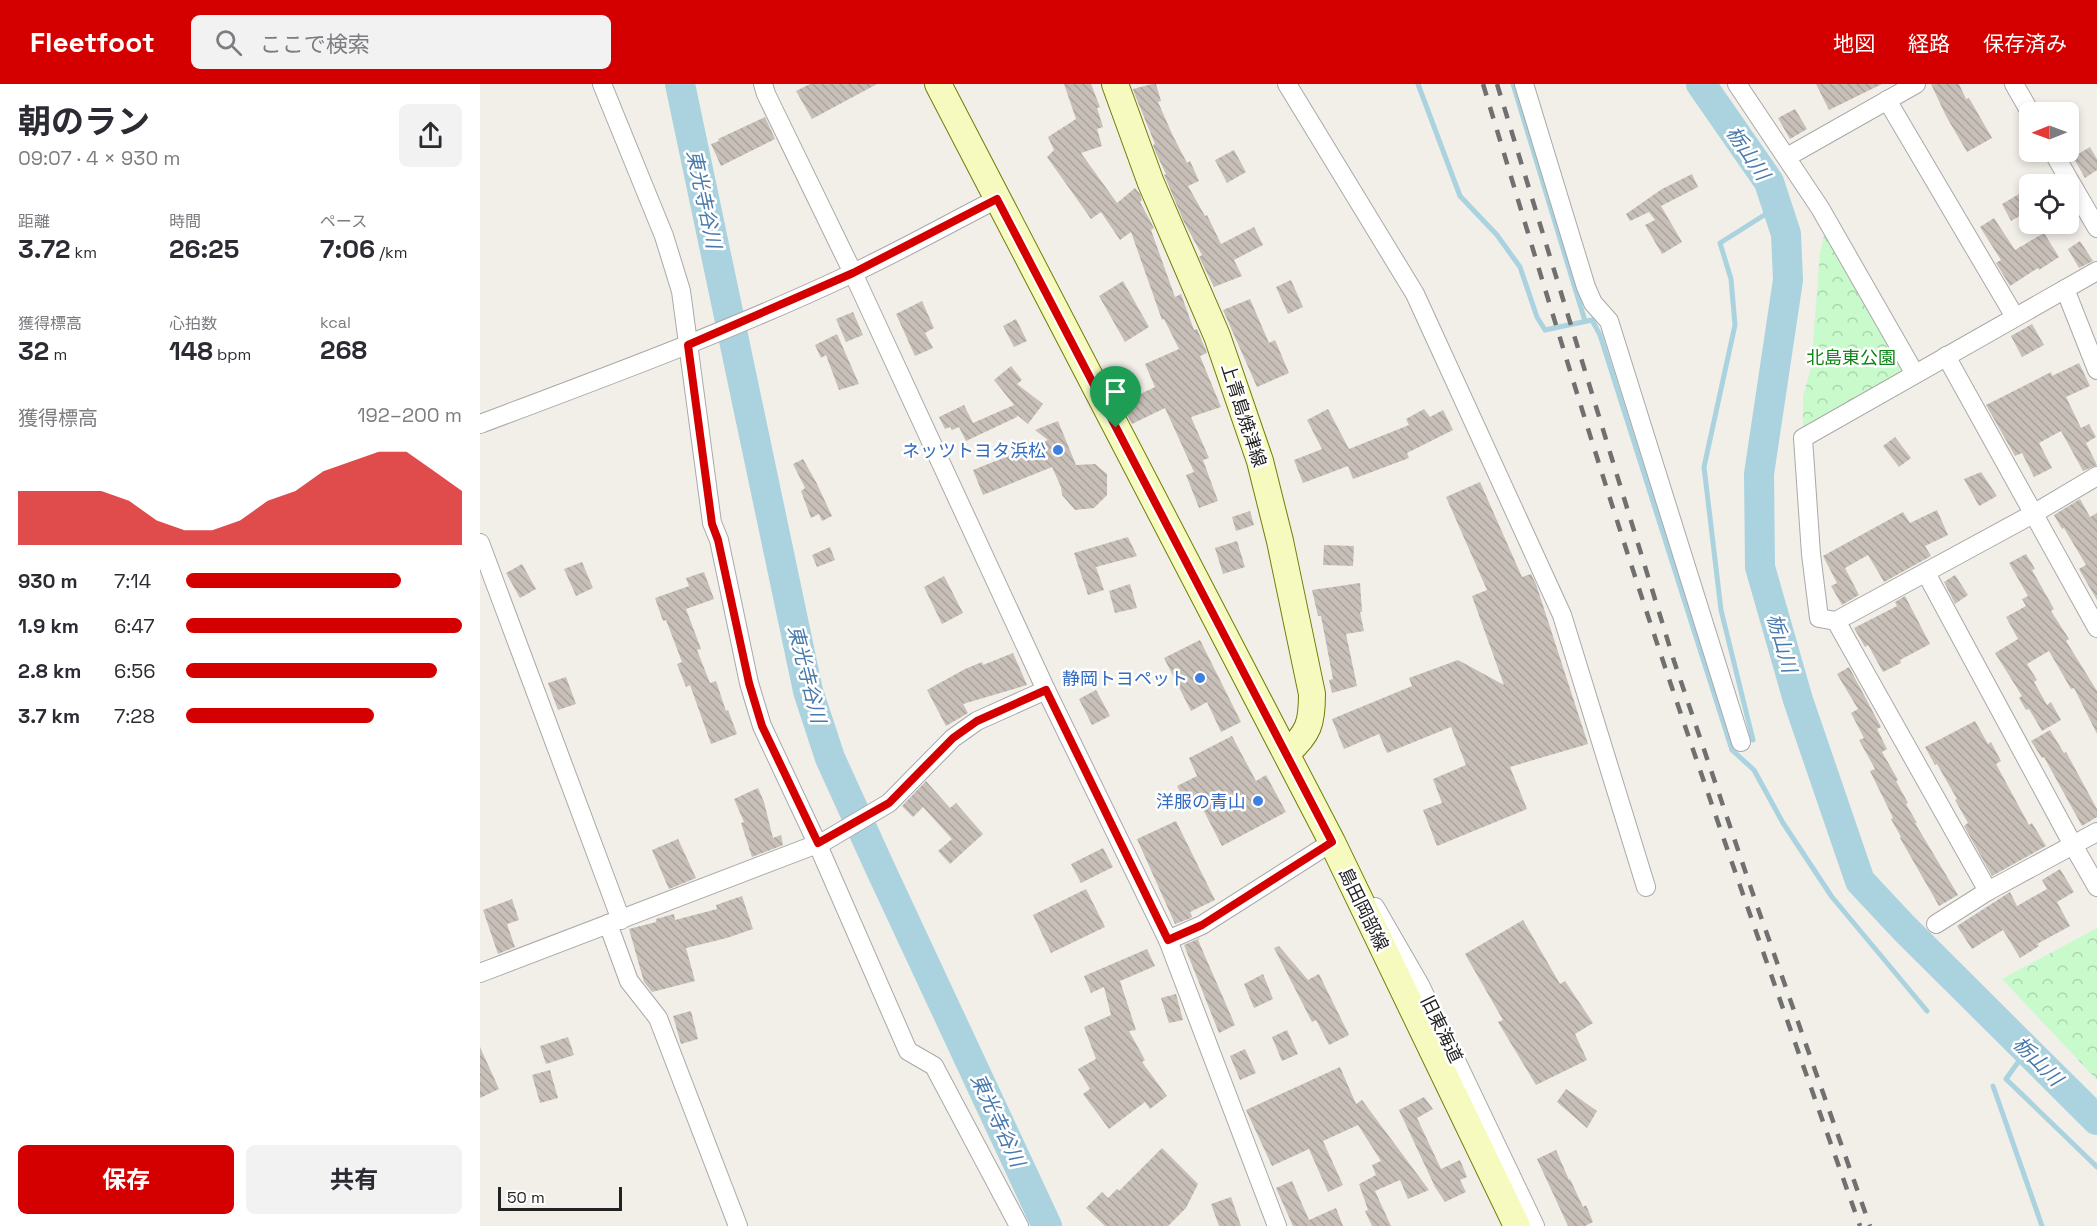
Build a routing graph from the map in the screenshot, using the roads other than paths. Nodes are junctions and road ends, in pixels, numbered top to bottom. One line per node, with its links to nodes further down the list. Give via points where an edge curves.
1 (602, 84): 20 (street, via 664,236 681,291)
2 (763, 84): 17 (street)
3 (938, 84): 14 (main road, 島田岡部線)
4 (1115, 84): 33 (main road, 上青島焼津線, via 1151,183 1217,336 1260,461 1312,694 1312,714 1302,739)
5 (1287, 84): 38 (street, via 1415,294 1557,604)
6 (1524, 84): 32 (street, via 1586,287 1593,303 1609,321)
7 (1737, 84): 12 (street)
8 (1916, 84): 10 (street)
9 (2014, 84): 11 (street)
10 (1887, 100): 12 (street); 19 (street)
11 (2024, 102)
12 (1787, 157): 23 (street)
13 (2059, 162): 15 (street)
14 (997, 199): 17 (street); 33 (main road, 島田岡部線)
15 (2097, 228)
16 (2097, 271): 18 (street)
17 (853, 273): 20 (street); 31 (street)
18 (2066, 289): 19 (street); 22 (street)
19 (2015, 317): 21 (street)
20 (688, 345): 24 (street); 35 (street, via 712,524 749,683 762,726)
21 (1946, 356): 23 (street); 26 (street)
22 (2097, 370)
23 (1915, 374): 29 (street, via 1803,438 1810,554 1819,618)
24 (480, 424)
25 (2097, 477): 26 (street)
26 (2033, 514): 28 (street); 30 (street)
27 (480, 543): 41 (street)
28 (1926, 573): 29 (street); 37 (street)
29 (1836, 621): 40 (street)
30 (2097, 628)
31 (1046, 690): 35 (street, via 977,721 953,738 889,803); 43 (street)
32 (1741, 742)
33 (1287, 753): 36 (main road, 島田岡部線)
34 (2097, 832): 37 (street)
35 (821, 842): 41 (street); 46 (street, via 908,1052 934,1066)
36 (1332, 842): 43 (street, via 1202,925); 48 (main road, 島田岡部線); 49 (street, 旧東海道, via 1420,985)
37 (2073, 846): 39 (street); 40 (street)
38 (1646, 887)
39 (2097, 887)
40 (1988, 891): 42 (street)
41 (615, 922): 44 (street); 45 (street, via 629,981 658,1018)
42 (1936, 924)
43 (1168, 940): 47 (street)
44 (480, 973)
45 (738, 1226)
46 (1019, 1226)
47 (1277, 1226)
48 (1517, 1226)
49 (1535, 1226)

